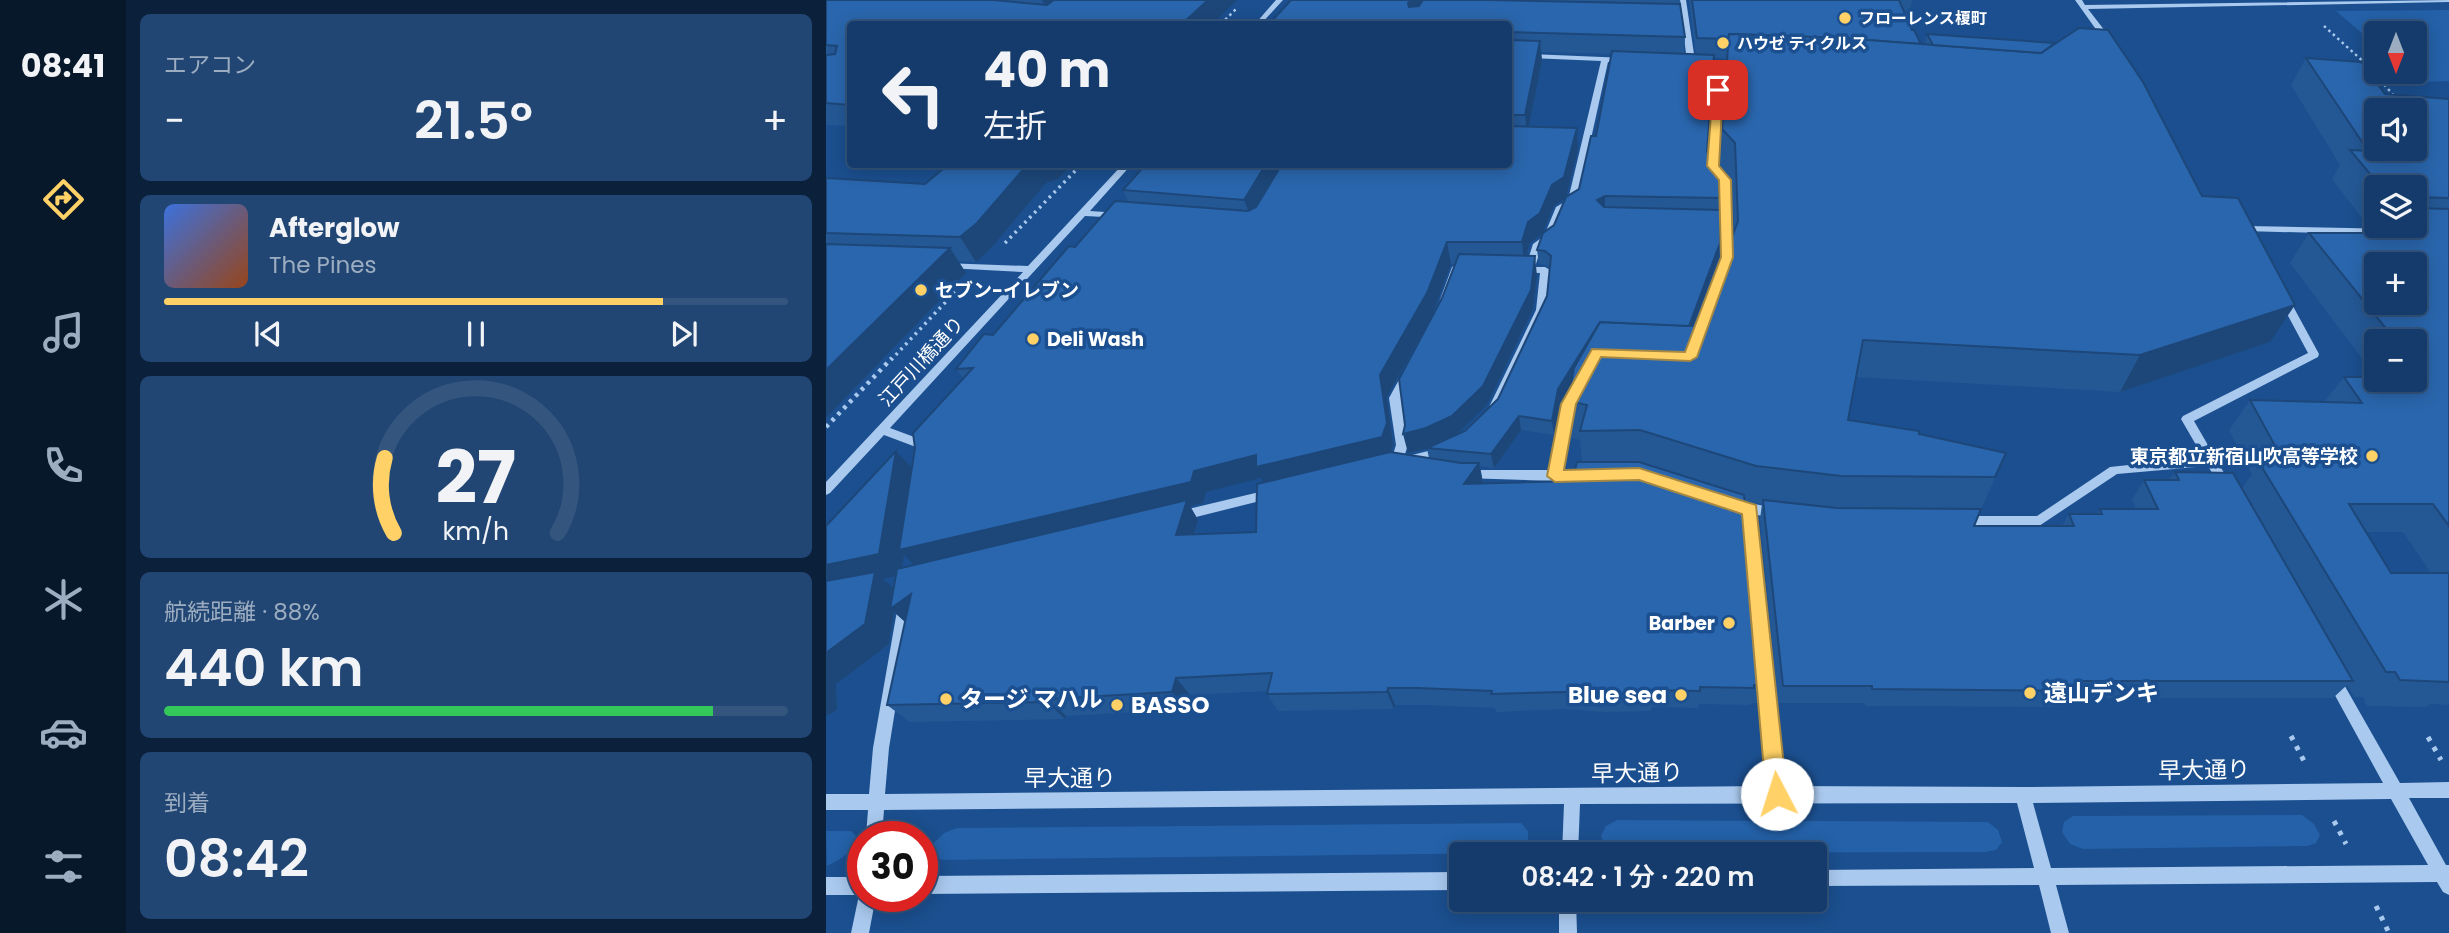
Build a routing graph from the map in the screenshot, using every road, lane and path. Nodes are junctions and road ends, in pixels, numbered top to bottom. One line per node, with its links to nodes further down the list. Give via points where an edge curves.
1 (1245, 0): 11 (path)
2 (1280, 0): 12 (street)
3 (1683, 0): 10 (street)
4 (2078, 0): 7 (street)
5 (2449, 0): 6 (street)
6 (2296, 1): 7 (street)
7 (2085, 7): 13 (street)
8 (2315, 18): 23 (path)
9 (1672, 19): 10 (street)
10 (1685, 19): 20 (street)
11 (1224, 21)
12 (1261, 21)
13 (2105, 37): 14 (street); 15 (street)
14 (2095, 41)
15 (2112, 48)
16 (1512, 55): 17 (street)
17 (1605, 59): 18 (street); 25 (street)
18 (1642, 61)
19 (1678, 62): 20 (street)
20 (1691, 63): 21 (street)
21 (1720, 65): 22 (street); 31 (street, via 1713,166 1725,180)
22 (1745, 65)
23 (2396, 98)
24 (1571, 144): 25 (street)
25 (1584, 144): 38 (street, via 1573,202 1562,207 1548,238 1538,244)
26 (1078, 168): 37 (path)
27 (1124, 168): 28 (street, 江戸川橋通り)
28 (1083, 213): 29 (street); 39 (street, 江戸川橋通り)
29 (1126, 216)
30 (1713, 217): 31 (street)
31 (1726, 218): 40 (street, via 1727,257)
32 (2236, 221): 33 (street)
33 (2247, 229): 34 (street); 35 (street)
34 (2364, 231)
35 (2253, 240)
36 (931, 265): 37 (street)
37 (983, 266): 39 (street); 43 (path)
38 (1530, 268): 46 (street, via 1545,270 1541,310 1494,409 1462,440 1435,454); 46 (street, via 1457,267 1440,316 1395,398 1402,445)
39 (1031, 269): 44 (street, 江戸川橋通り)
40 (1718, 282)
41 (2277, 286): 45 (street, via 2314,354 2187,419)
42 (1580, 383): 51 (street, via 1568,404)
43 (826, 427)
44 (881, 430): 47 (street, via 921,444); 52 (street, 江戸川橋通り)
45 (2211, 461): 54 (street); 59 (street, via 2114,470 2039,521)
46 (1389, 466): 48 (street)
47 (925, 469)
48 (1431, 470)
49 (1455, 473): 51 (street)
50 (1603, 475): 51 (street)
51 (1555, 476)
52 (826, 490)
53 (1288, 490): 58 (street)
54 (2231, 498)
55 (1721, 502): 56 (street)
56 (1750, 510): 57 (street); 68 (street)
57 (1791, 515)
58 (1167, 519)
59 (1942, 521)
60 (907, 594): 72 (street, via 881,748)
61 (2326, 667): 66 (street)
62 (2291, 736): 67 (path)
63 (2428, 737): 64 (path)
64 (2449, 772)
65 (2449, 790): 66 (street, 早大通り)
66 (2396, 791): 67 (street, 早大通り); 77 (street)
67 (2319, 792): 69 (street, 早大通り); 75 (path)
68 (1777, 794): 69 (street, 早大通り); 70 (street, 早大通り)
69 (2023, 795): 76 (street)
70 (1572, 796): 72 (street, 早大通り); 74 (street)
71 (826, 802): 72 (street, 早大通り)
72 (877, 802): 73 (street)
73 (875, 821)
74 (1570, 842)
75 (2360, 874): 76 (street); 77 (street); 88 (path)
76 (2045, 876): 78 (street); 87 (street)
77 (2447, 877)
78 (1827, 878)
79 (1449, 881): 80 (street)
80 (938, 885)
81 (826, 886): 82 (street)
82 (847, 886)
83 (864, 912): 85 (street)
84 (1568, 912): 86 (street)
85 (860, 933)
86 (1568, 933)
87 (2060, 933)
88 (2389, 933)

